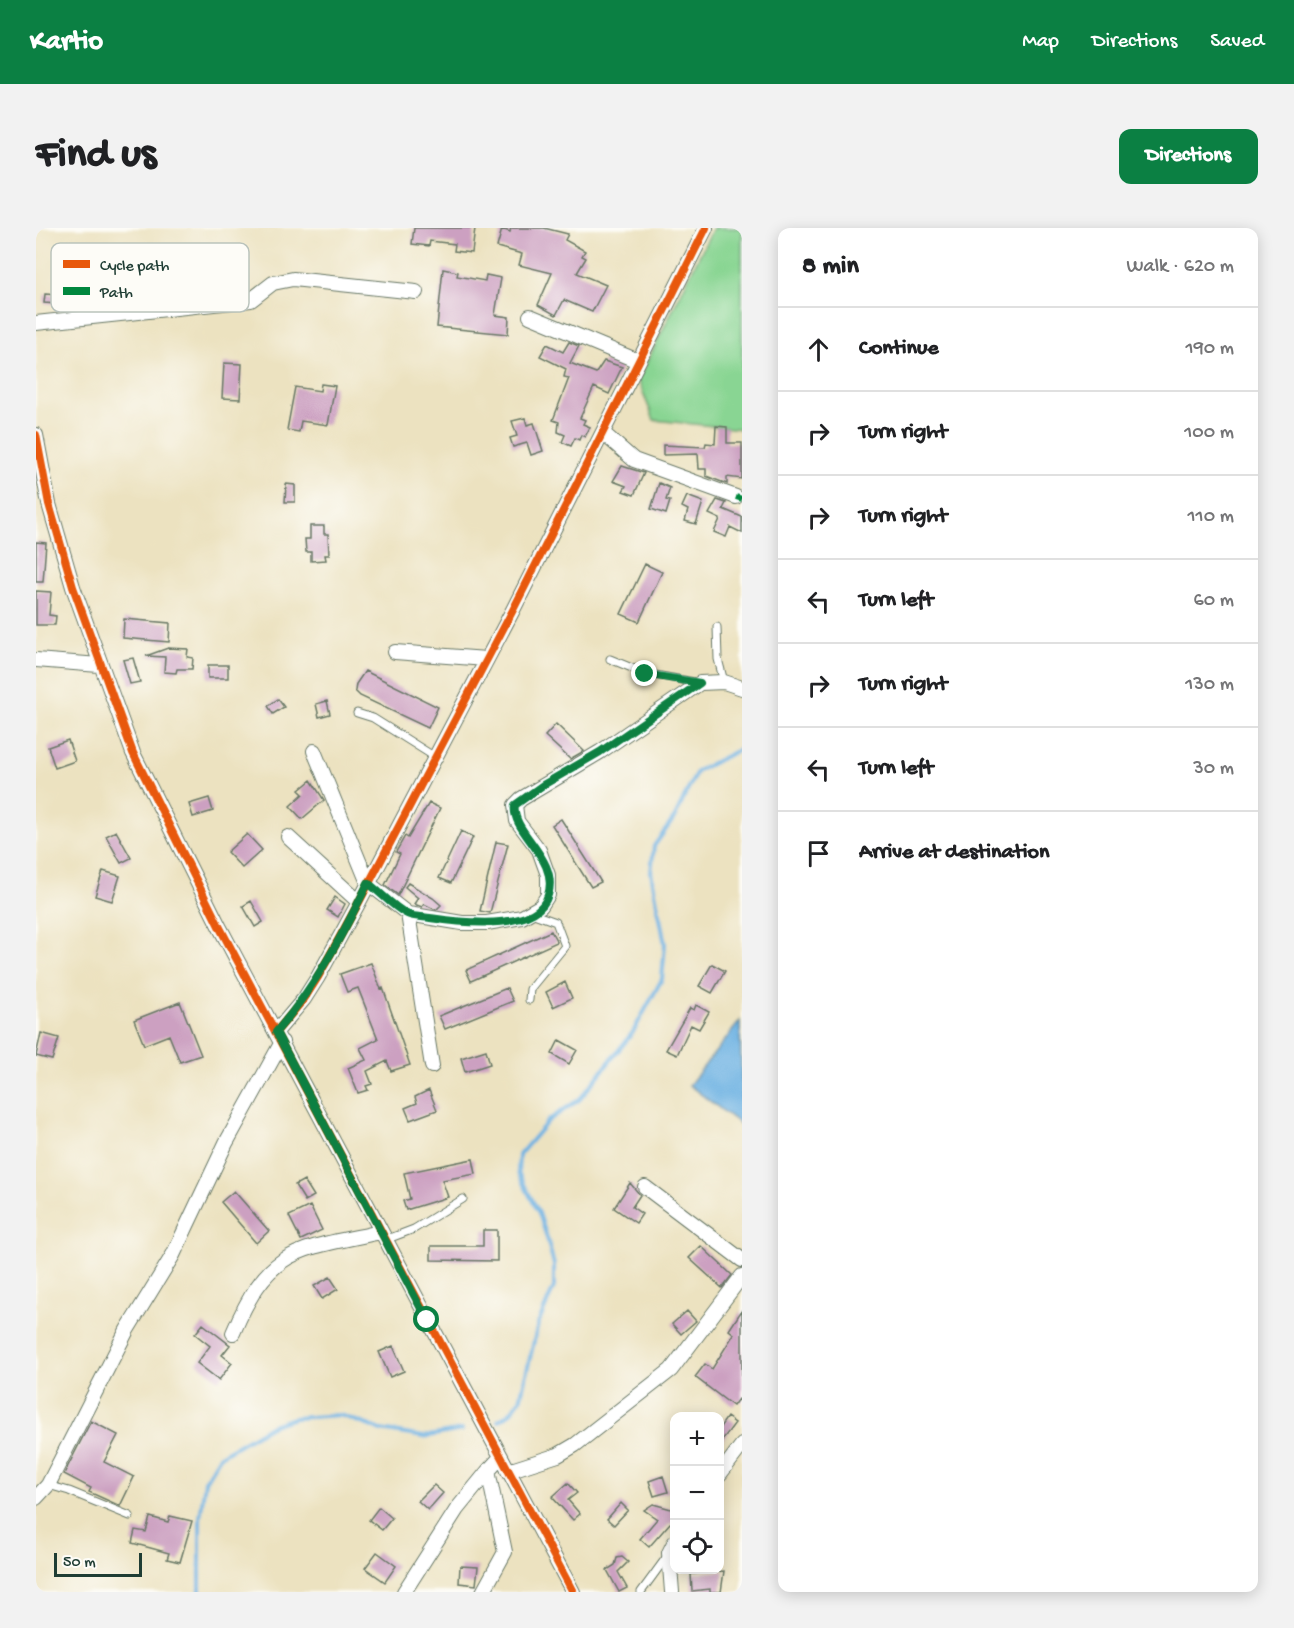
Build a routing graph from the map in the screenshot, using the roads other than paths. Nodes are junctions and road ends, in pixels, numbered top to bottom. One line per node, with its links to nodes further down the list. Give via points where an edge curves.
1 (706, 228): 7 (street)
2 (416, 291): 3 (street, via 293,279 273,283)
3 (249, 300)
4 (139, 312): 6 (street)
5 (530, 316): 7 (street)
6 (36, 323)
7 (638, 361): 8 (street)
8 (603, 433): 10 (street, via 634,460); 14 (street)
9 (36, 435): 11 (street)
10 (736, 497)
11 (42, 506): 17 (street)
12 (717, 627): 18 (lane, via 718,659)
13 (395, 652): 14 (street)
14 (486, 659): 23 (street)
15 (610, 659): 19 (lane, via 645,674)
16 (36, 660): 17 (street)
17 (99, 665): 30 (street, via 133,753)
18 (724, 682): 19 (street); 20 (street)
19 (700, 683): 27 (street, via 515,805 517,821 539,850 548,875 548,895)
20 (742, 688)
21 (357, 713): 23 (lane, via 373,718)
22 (314, 751): 25 (street)
23 (435, 757): 25 (street)
24 (288, 837): 26 (street)
25 (368, 883): 26 (street); 28 (street)
26 (358, 902): 30 (street, via 318,977)
27 (531, 913): 28 (street, via 486,923); 29 (lane, via 556,922 565,946 530,989)
28 (408, 914): 31 (street)
29 (529, 1000)
30 (279, 1037): 34 (street); 43 (street, via 173,1255 128,1330)
31 (432, 1066)
32 (645, 1187): 35 (street)
33 (463, 1199): 34 (lane, via 414,1229)
34 (383, 1236): 37 (street, via 304,1249 277,1263 246,1301); 39 (street)
35 (742, 1260)
36 (742, 1276): 42 (street, via 671,1371 575,1445 558,1455)
37 (233, 1333)
38 (742, 1445): 40 (street)
39 (501, 1457): 41 (street); 42 (street)
40 (724, 1469)
41 (489, 1471): 48 (street, via 457,1509); 49 (street, via 506,1552)
42 (508, 1471): 50 (street)
43 (48, 1485): 44 (street); 45 (lane)
44 (36, 1498)
45 (130, 1516)
46 (670, 1551): 51 (lane)
47 (672, 1574): 52 (street)
48 (404, 1592)
49 (483, 1592)
50 (573, 1592)
51 (641, 1592)
52 (672, 1592)

